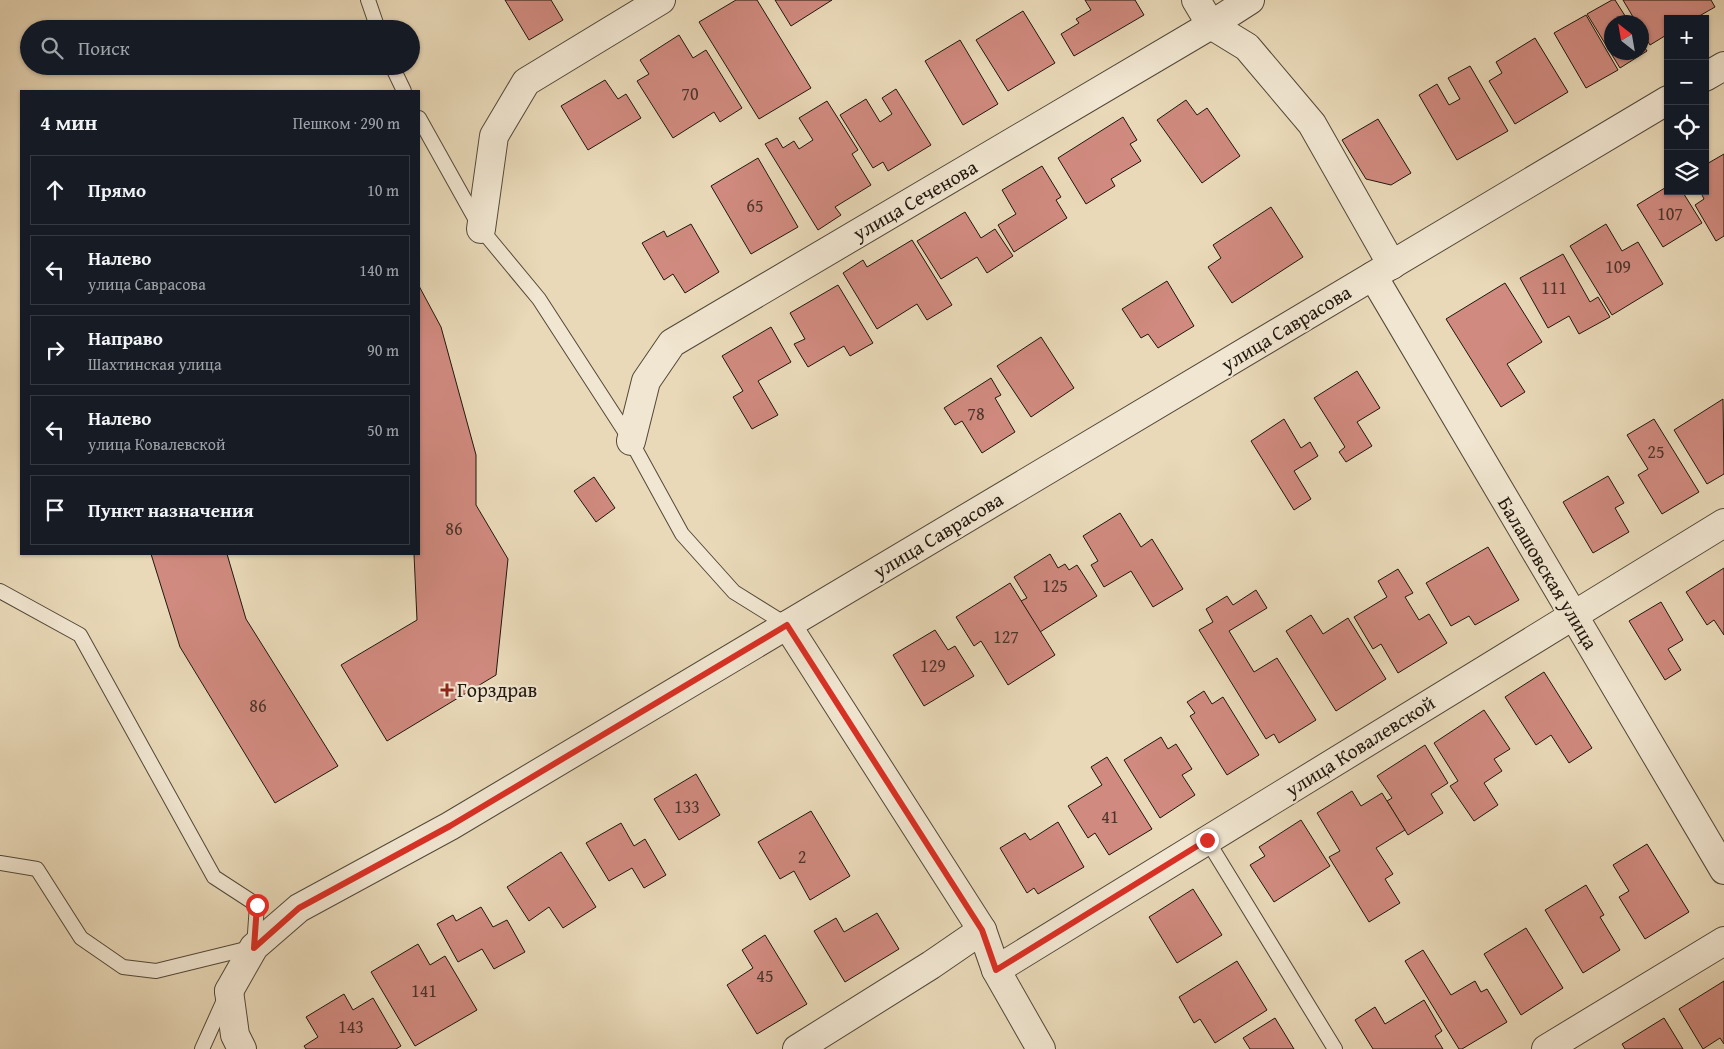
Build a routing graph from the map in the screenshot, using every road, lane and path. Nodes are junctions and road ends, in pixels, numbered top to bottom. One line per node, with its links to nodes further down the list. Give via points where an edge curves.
1 (368, 0): 5 (lane)
2 (661, 0): 13 (street, via 526,82 494,136)
3 (1196, 0): 6 (street, Балашовская улица)
4 (1250, 0): 6 (street, улица Сеченова)
5 (375, 20)
6 (1211, 25): 14 (street, Балашовская улица, via 1247,47 1312,124); 15 (street, улица Сеченова, via 672,343 646,381)
7 (1724, 66): 9 (street)
8 (396, 75): 10 (lane)
9 (1709, 75)
10 (404, 90)
11 (1664, 102): 14 (street, улица Саврасова)
12 (420, 120): 13 (lane)
13 (481, 229): 15 (lane, via 539,300)
14 (1383, 270): 18 (street, Балашовская улица); 19 (street, улица Саврасова)
15 (631, 442): 19 (lane, via 682,534 734,592)
16 (1724, 523): 18 (street, улица Ковалевской)
17 (0, 591): 25 (lane, via 80,635 214,877 257,905)
18 (1573, 614): 20 (street, улица Ковалевской); 22 (street, Балашовская улица)
19 (787, 625): 23 (street); 25 (street, улица Саврасова, via 450,826 299,908)
20 (1207, 840): 26 (street, улица Ковалевской); 32 (lane)
21 (0, 863): 25 (lane, via 37,869 81,938 123,967 156,971)
22 (1724, 870)
23 (982, 930): 26 (street); 30 (street)
24 (1724, 941): 33 (street)
25 (254, 948): 27 (street, улица Саврасова)
26 (996, 970): 31 (street)
27 (229, 991): 28 (lane); 29 (street, via 235,1035)
28 (202, 1049)
29 (242, 1049)
30 (797, 1049)
31 (1041, 1049)
32 (1335, 1049)
33 (1546, 1049)

